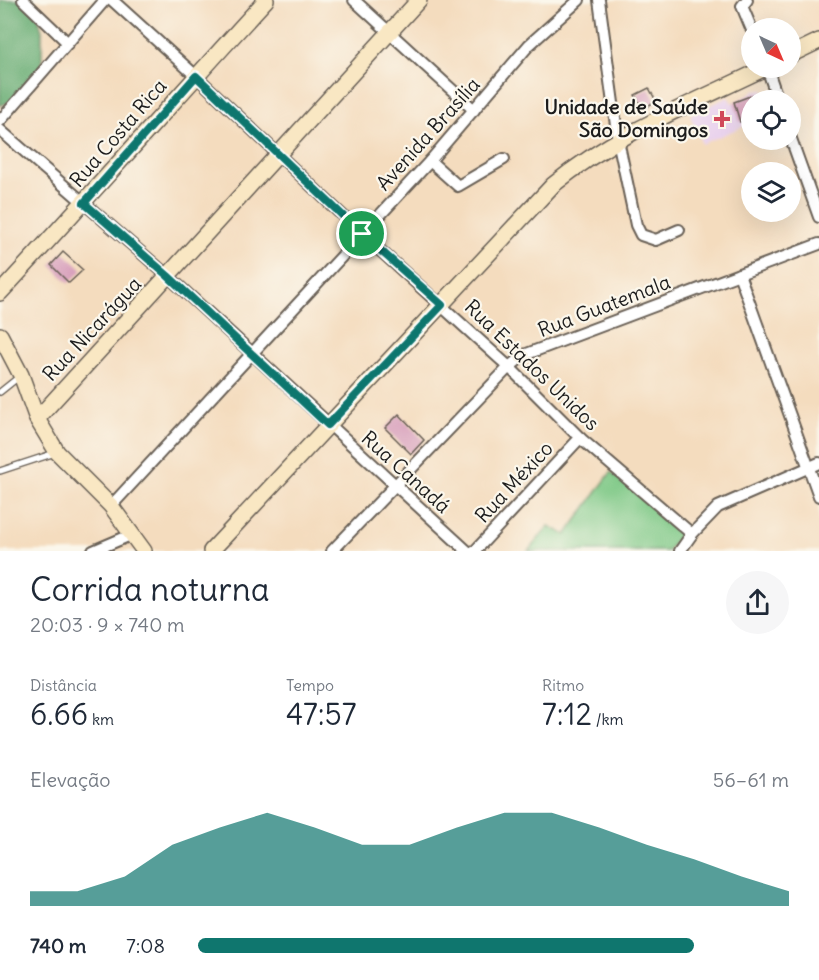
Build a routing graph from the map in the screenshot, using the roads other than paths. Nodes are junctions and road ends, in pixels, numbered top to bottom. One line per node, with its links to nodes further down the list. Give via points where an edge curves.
1 (23, 0): 13 (street)
2 (105, 0): 13 (street)
3 (112, 0): 15 (street, Rua Estados Unidos)
4 (266, 0): 15 (main road, Rua Costa Rica)
5 (354, 0): 11 (street)
6 (419, 0): 11 (main road, Rua Nicarágua)
7 (579, 0): 17 (street, Avenida Brasília, via 529,45)
8 (599, 0): 20 (street)
9 (747, 0): 10 (street, via 742,6)
10 (747, 18)
11 (389, 33): 17 (street); 22 (main road, Rua Nicarágua)
12 (819, 41): 14 (main road)
13 (68, 43): 18 (street)
14 (801, 50)
15 (196, 76): 22 (street, Rua Estados Unidos); 25 (main road, Rua Costa Rica)
16 (745, 78): 20 (main road)
17 (474, 110): 24 (street, Avenida Brasília)
18 (0, 121)
19 (0, 130): 25 (street, Rua Canadá)
20 (618, 140): 27 (street, via 641,235 656,240); 33 (main road, via 553,185)
21 (795, 150): 26 (street)
22 (279, 154): 28 (street, Rua Estados Unidos); 31 (main road, Rua Nicarágua)
23 (504, 159): 24 (street, via 458,186)
24 (430, 161): 28 (street, Avenida Brasília)
25 (84, 203): 31 (street, Rua Canadá); 32 (main road, Rua Costa Rica)
26 (819, 216)
27 (679, 230)
28 (362, 234): 33 (street, Rua Estados Unidos); 35 (street, Avenida Brasília)
29 (819, 244): 30 (street, Rua Guatemala)
30 (739, 274): 36 (street, Rua Guatemala, via 524,355); 44 (street)
31 (168, 276): 35 (street, Rua Canadá); 39 (main road, Rua Nicarágua)
32 (0, 293)
33 (442, 305): 36 (street, Rua Estados Unidos); 40 (main road)
34 (0, 335): 37 (main road)
35 (251, 353): 40 (street, Rua Canadá); 48 (street, Avenida Brasília)
36 (509, 367): 41 (street, Rua Estados Unidos); 46 (street, Rua Guatemala)
37 (21, 375): 38 (lane); 39 (main road)
38 (0, 392)
39 (38, 419): 42 (main road)
40 (328, 425): 46 (street, Rua Canadá); 52 (main road)
41 (580, 438): 49 (street, Rua Estados Unidos); 55 (street, Rua México)
42 (57, 452): 45 (lane); 48 (main road)
43 (819, 462): 44 (street)
44 (808, 467): 47 (street); 49 (street, via 718,507)
45 (0, 471)
46 (395, 486): 53 (street, Rua Guatemala); 54 (street, Rua Canadá)
47 (819, 496)
48 (111, 506): 50 (main road)
49 (692, 534): 56 (street)
50 (138, 544): 51 (street)
51 (93, 551)
52 (211, 551)
53 (332, 551)
54 (467, 551)
55 (475, 551)
56 (680, 551)

